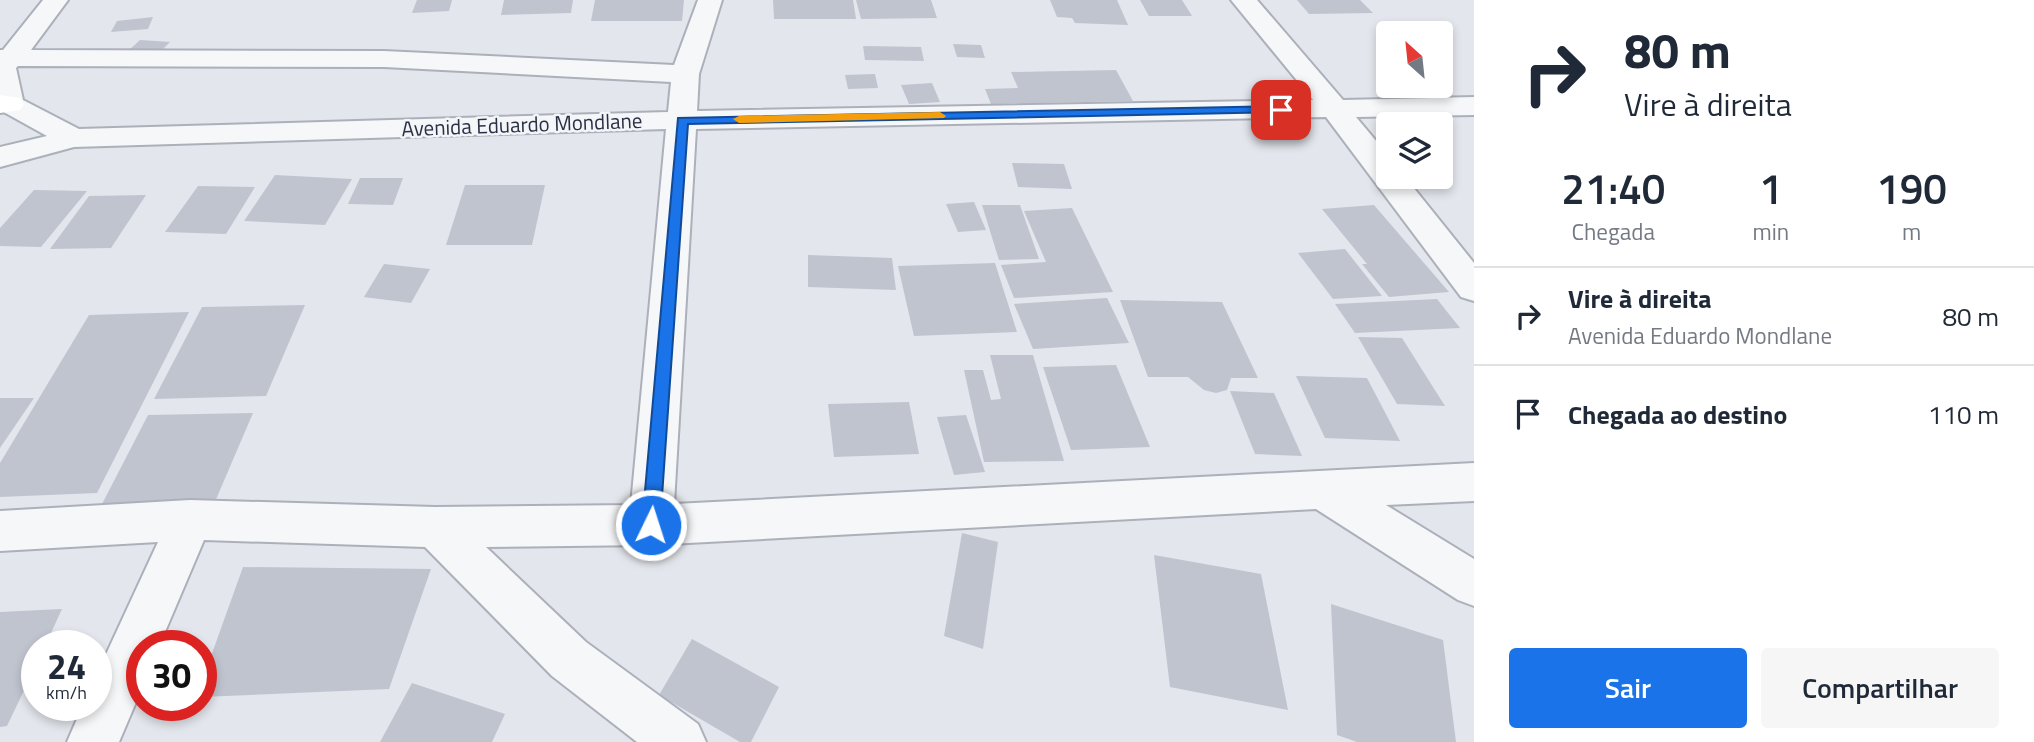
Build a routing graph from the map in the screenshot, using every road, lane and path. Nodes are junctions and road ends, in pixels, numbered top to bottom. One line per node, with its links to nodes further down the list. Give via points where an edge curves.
1 (56, 0): 4 (street)
2 (710, 0): 5 (street)
3 (1243, 0): 8 (street)
4 (3, 63): 5 (street, via 384,59); 6 (street)
5 (685, 74): 9 (street)
6 (5, 104): 10 (street, Avenida Eduardo Mondlane)
7 (1474, 106): 8 (street, Avenida Eduardo Mondlane)
8 (1336, 109): 9 (street, Avenida Eduardo Mondlane); 12 (street)
9 (682, 120): 10 (street, Avenida Eduardo Mondlane); 18 (street)
10 (74, 138): 11 (street, Avenida Eduardo Mondlane)
11 (0, 157)
12 (1376, 161)
13 (1398, 189): 14 (street)
14 (1474, 288)
15 (1474, 482): 16 (street)
16 (1321, 489): 18 (street); 21 (street)
17 (190, 520): 19 (street); 20 (street); 22 (street)
18 (651, 525): 19 (street)
19 (435, 527): 23 (street, via 569,659)
20 (0, 531)
21 (1474, 584)
22 (93, 742)
23 (680, 742)

